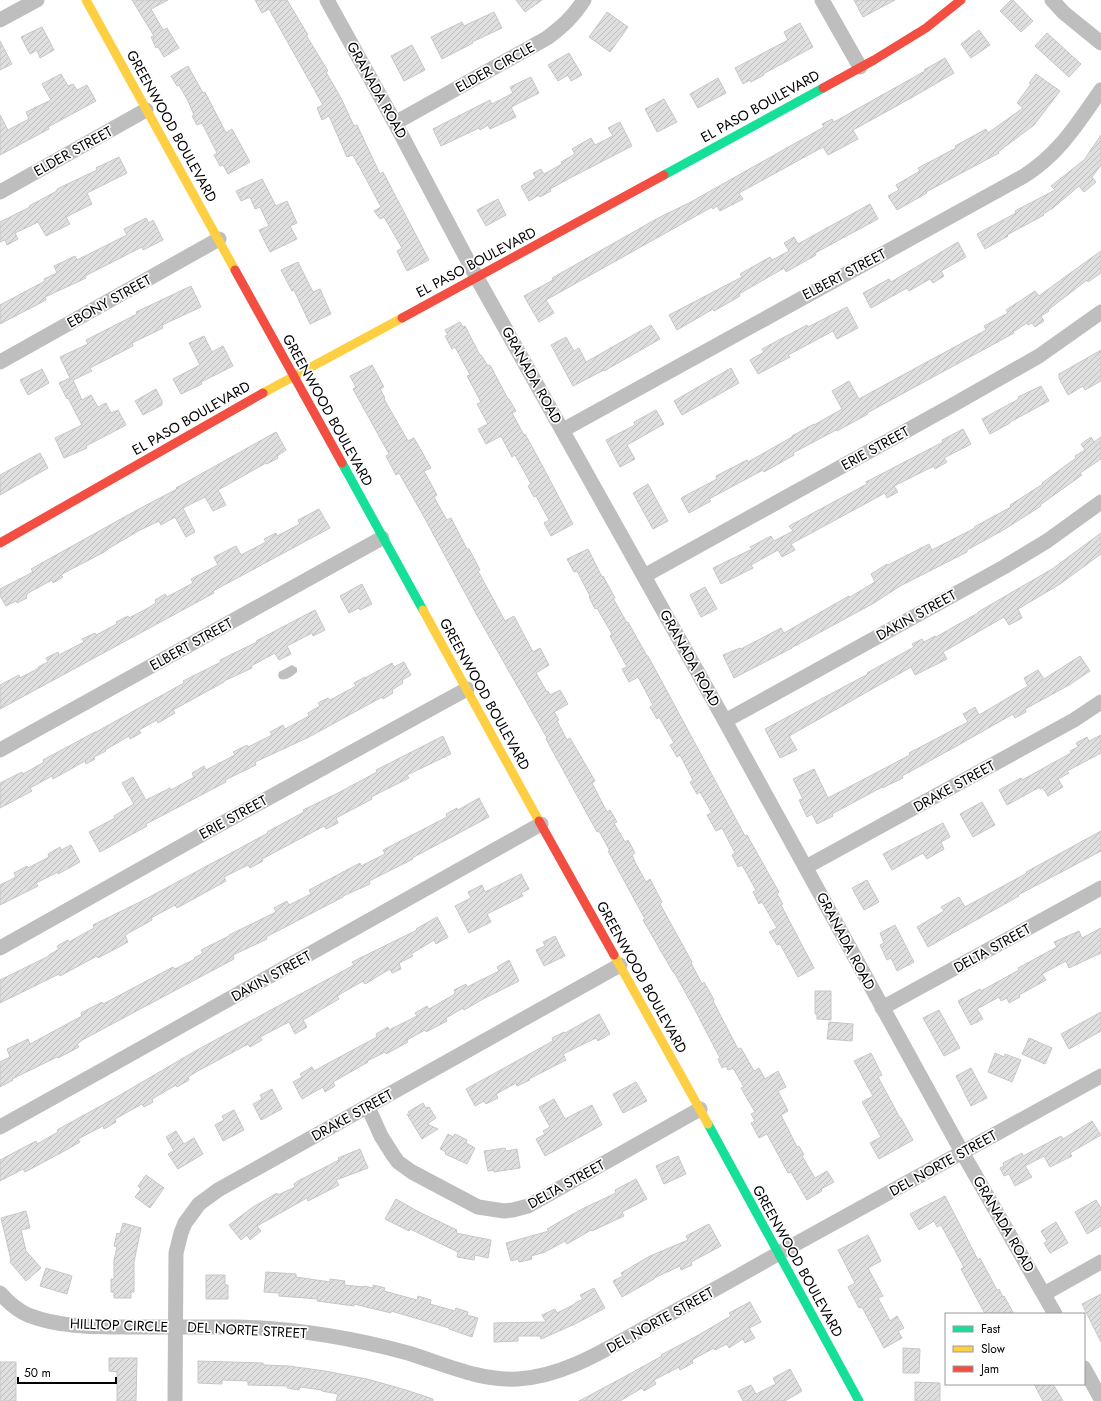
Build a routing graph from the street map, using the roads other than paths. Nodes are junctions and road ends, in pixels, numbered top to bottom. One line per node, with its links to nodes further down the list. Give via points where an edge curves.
1 (37, 0): 8 (street)
2 (86, 0): 12 (street, GREENWOOD BOULEVARD)
3 (327, 0): 13 (street, GRANADA ROAD)
4 (584, 0): 13 (street, ELDER CIRCLE, via 565,25 547,38)
5 (822, 0): 10 (street)
6 (961, 0): 10 (street, EL PASO BOULEVARD, via 926,28)
7 (1052, 0): 9 (street)
8 (0, 20)
9 (1101, 43)
10 (860, 67): 16 (street, EL PASO BOULEVARD)
11 (1101, 90): 20 (street, ELBERT STREET, via 1057,150 1024,176)
12 (146, 110): 14 (street, ELDER STREET); 15 (street, GREENWOOD BOULEVARD)
13 (395, 123): 16 (street, GRANADA ROAD)
14 (0, 192)
15 (219, 239): 18 (street, EBONY STREET); 19 (street, GREENWOOD BOULEVARD)
16 (477, 278): 19 (street, EL PASO BOULEVARD); 20 (street, GRANADA ROAD)
17 (1101, 312): 24 (street, ERIE STREET, via 1039,356)
18 (0, 362)
19 (293, 376): 22 (street, GREENWOOD BOULEVARD); 23 (street, EL PASO BOULEVARD)
20 (563, 430): 24 (street, GRANADA ROAD)
21 (1101, 502): 27 (street, DAKIN STREET, via 1047,541 1004,567)
22 (382, 538): 25 (street, GREENWOOD BOULEVARD); 28 (street, ELBERT STREET)
23 (0, 543)
24 (644, 576): 27 (street, GRANADA ROAD)
25 (466, 689): 29 (street, GREENWOOD BOULEVARD); 32 (street, ERIE STREET)
26 (1101, 702): 30 (street, DRAKE STREET, via 1074,720)
27 (725, 721): 30 (street, GRANADA ROAD)
28 (0, 750)
29 (541, 824): 33 (street, GREENWOOD BOULEVARD); 38 (street, DAKIN STREET)
30 (806, 867): 34 (street, GRANADA ROAD)
31 (1101, 888): 34 (street, DELTA STREET)
32 (0, 948)
33 (620, 966): 36 (street, DRAKE STREET); 37 (street, GREENWOOD BOULEVARD)
34 (882, 1008): 39 (street, GRANADA ROAD)
35 (1101, 1076): 39 (street, DEL NORTE STREET)
36 (368, 1107): 37 (street, DELTA STREET, via 381,1136 398,1162 478,1207 504,1211 528,1206); 45 (street, DRAKE STREET, via 245,1173 207,1198 191,1213 181,1232 176,1253)
37 (700, 1109): 40 (street, GREENWOOD BOULEVARD)
38 (0, 1127)
39 (962, 1152): 40 (street, DEL NORTE STREET); 43 (street, GRANADA ROAD)
40 (778, 1254): 45 (street, DEL NORTE STREET, via 600,1352 548,1374 527,1378 487,1377 376,1345 328,1335 252,1328); 47 (street, GREENWOOD BOULEVARD)
41 (1101, 1262): 43 (street)
42 (0, 1293): 45 (street, HILLTOP CIRCLE, via 8,1302 27,1314 53,1322 89,1326)
43 (1044, 1294): 44 (street, GRANADA ROAD)
44 (1054, 1313)
45 (175, 1327): 49 (street, DRAKE STREET)
46 (1085, 1370): 48 (street)
47 (853, 1399)
48 (1101, 1399)
49 (175, 1401)

